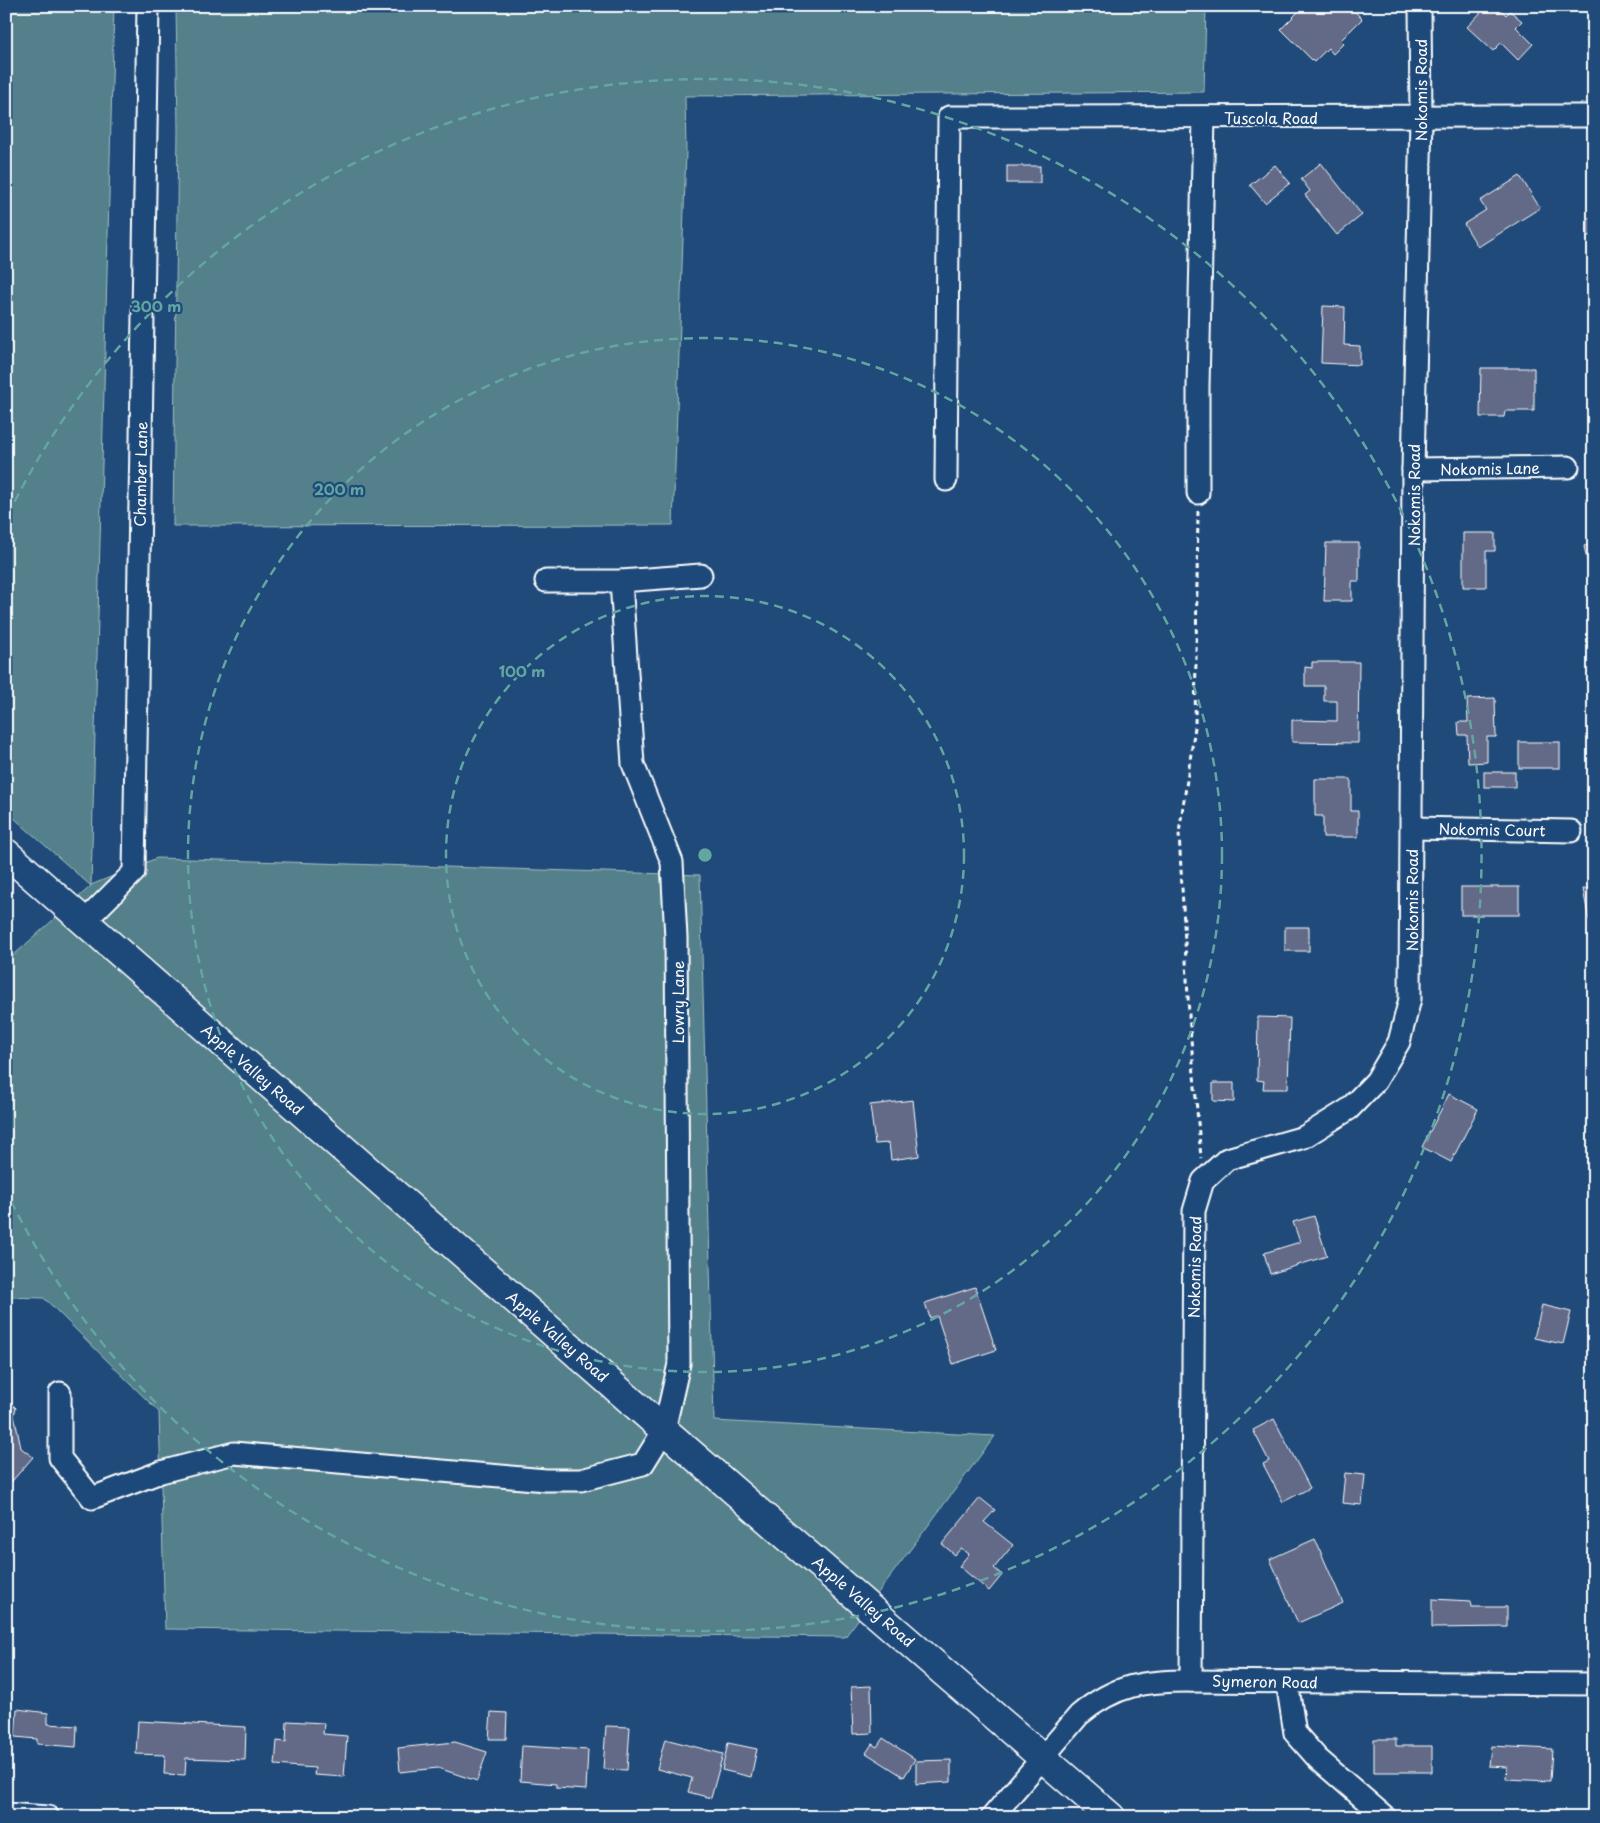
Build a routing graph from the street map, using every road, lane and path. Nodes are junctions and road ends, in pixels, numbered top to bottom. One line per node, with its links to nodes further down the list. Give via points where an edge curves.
1 (148, 6): 16 (street, Chamber Lane, via 134,872)
2 (1420, 6): 5 (street, Nokomis Road)
3 (1594, 116): 5 (street, Tuscola Road)
4 (1204, 117): 5 (street, Tuscola Road); 8 (street, Tuscola Road, via 949,117); 9 (street)
5 (1421, 117): 7 (street, Nokomis Road)
6 (1568, 467): 7 (street, Nokomis Lane)
7 (1413, 469): 13 (street, Nokomis Road)
8 (946, 480)
9 (1198, 493): 17 (path, via 1195,727 1179,833 1188,1015)
10 (701, 575): 12 (street)
11 (546, 581): 12 (street)
12 (621, 581): 19 (street, Lowry Lane, via 634,764 672,862 676,938 679,1364)
13 (1412, 828): 14 (street, Nokomis Court); 17 (street, Nokomis Road, via 1410,999 1399,1042 1376,1080 1349,1109 1304,1137 1227,1159)
14 (1571, 831)
15 (6, 853): 16 (main road, Apple Valley Road)
16 (85, 920): 19 (main road, Apple Valley Road)
17 (1202, 1180): 20 (street, Nokomis Road, via 1194,1210)
18 (60, 1392): 19 (street, Lowry Lane, via 60,1458 92,1498 160,1472 234,1453 546,1480 581,1480 643,1464)
19 (664, 1430): 23 (main road, Apple Valley Road)
20 (1191, 1681): 21 (street, Symeron Road); 23 (street, Symeron Road, via 1150,1682 1114,1691 1079,1715)
21 (1287, 1682): 22 (street, Symeron Road); 28 (street, via 1296,1733 1318,1759)
22 (1594, 1684)
23 (1044, 1757): 26 (street, Symeron Road); 27 (main road, Apple Valley Road)
24 (6, 1814): 25 (street)
25 (48, 1817)
26 (992, 1817)
27 (1111, 1817)
28 (1385, 1817)

